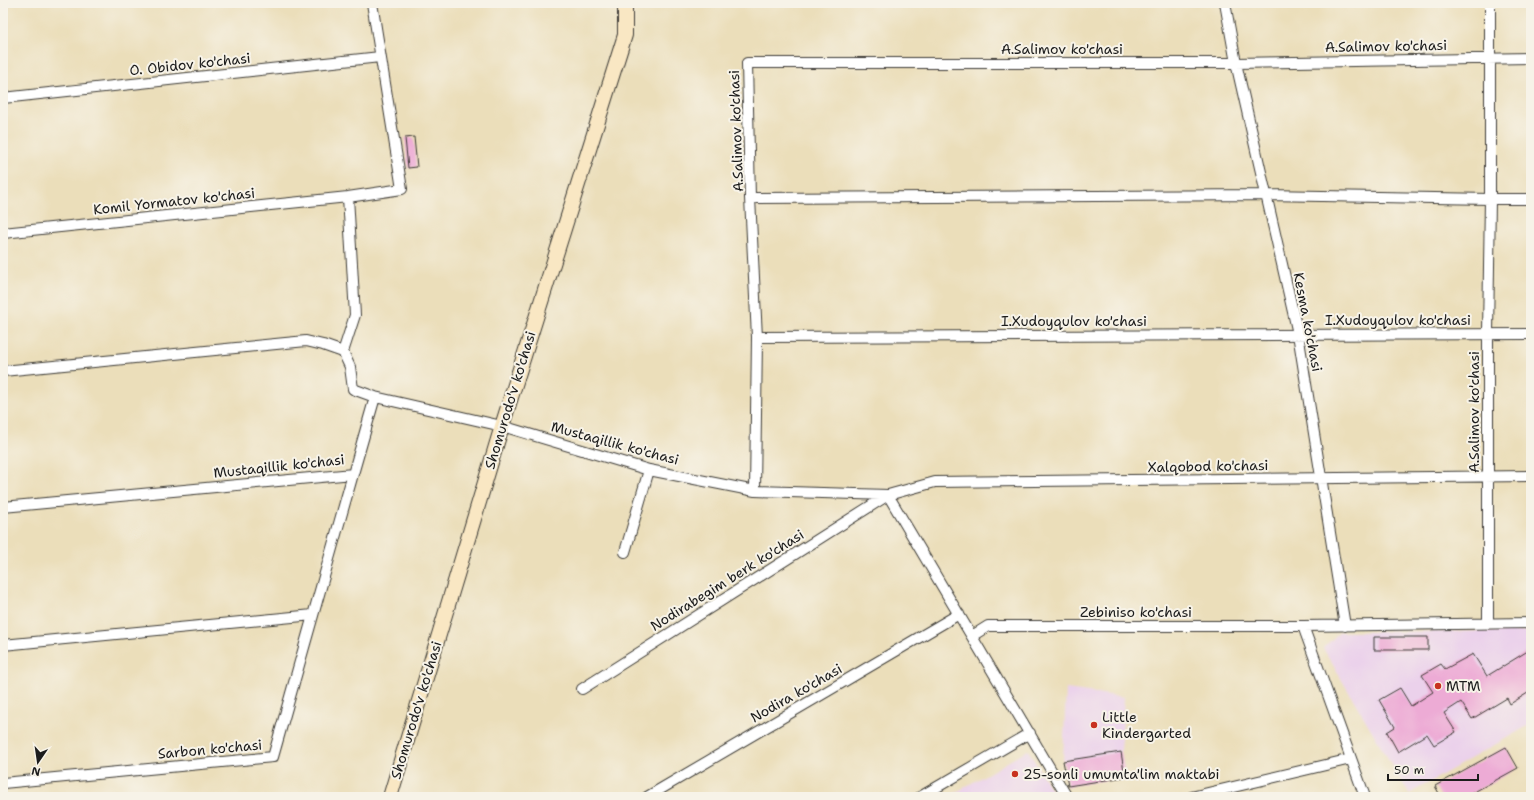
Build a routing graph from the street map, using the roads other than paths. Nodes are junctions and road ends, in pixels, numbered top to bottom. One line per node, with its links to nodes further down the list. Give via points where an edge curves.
1 (625, 3): 23 (street, Shomurodo'v ko'chasi, via 625,35)
2 (1225, 3): 8 (street, Kesma ko'chasi)
3 (1490, 3): 7 (street)
4 (373, 4): 5 (street)
5 (380, 57): 9 (street, O. Obidov ko'chasi); 11 (street, Komil Yormatov ko'chasi, via 402,189)
6 (1531, 58): 7 (street, A.Salimov ko'chasi)
7 (1490, 59): 8 (street, A.Salimov ko'chasi); 13 (street)
8 (1236, 63): 10 (street, Kesma ko'chasi); 12 (street, A.Salimov ko'chasi, via 747,63)
9 (3, 98)
10 (1266, 195): 12 (street, A.Salimov ko'chasi); 13 (street, A.Salimov ko'chasi); 16 (street, Kesma ko'chasi)
11 (348, 198): 15 (street, Komil Yormatov ko'chasi); 20 (street, via 355,314)
12 (750, 198): 19 (street)
13 (1490, 199): 14 (street, A.Salimov ko'chasi); 17 (street, A.Salimov ko'chasi)
14 (1531, 199)
15 (3, 233)
16 (1298, 334): 17 (street, I.Xudoyqulov ko'chasi); 19 (street, I.Xudoyqulov ko'chasi); 28 (street, Kesma ko'chasi)
17 (1488, 334): 18 (street, I.Xudoyqulov ko'chasi); 26 (street, A.Salimov ko'chasi)
18 (1531, 334)
19 (757, 337): 29 (street)
20 (343, 352): 21 (street, via 306,341); 22 (street, via 350,367 353,389)
21 (3, 371)
22 (375, 397): 23 (street, Mustaqillik ko'chasi); 25 (street, Mustaqillik ko'chasi)
23 (502, 426): 24 (street, Mustaqillik ko'chasi); 45 (street, Shomurodo'v ko'chasi)
24 (650, 470): 29 (street, Mustaqillik ko'chasi); 32 (street)
25 (353, 474): 31 (street, Mustaqillik ko'chasi); 34 (street, Sarbon ko'chasi)
26 (1489, 476): 27 (street, Xalqobod ko'chasi); 28 (street, Xalqobod ko'chasi); 36 (street, A.Salimov ko'chasi)
27 (1531, 476)
28 (1322, 478): 30 (street, Xalqobod ko'chasi, via 934,482); 38 (street, Kesma ko'chasi)
29 (755, 491): 30 (street, Mustaqillik ko'chasi)
30 (888, 495): 33 (street); 41 (street, Nodirabegim berk ko'chasi)
31 (3, 507)
32 (625, 552)
33 (959, 614): 39 (street); 46 (street, Nodira ko'chasi)
34 (313, 615): 40 (street); 44 (street, Sarbon ko'chasi, via 273,757)
35 (1531, 623): 36 (street, Zebiniso ko'chasi)
36 (1488, 624): 38 (street, Zebiniso ko'chasi)
37 (1302, 626): 38 (street, Zebiniso ko'chasi); 39 (street, Zebiniso ko'chasi, via 988,626); 43 (street)
38 (1345, 626)
39 (972, 636): 42 (street)
40 (3, 645)
41 (582, 689)
42 (1030, 733): 47 (street); 48 (street)
43 (1351, 759): 49 (street); 50 (street)
44 (3, 783)
45 (390, 797)
46 (647, 797)
47 (920, 797)
48 (1067, 797)
49 (1192, 797)
50 (1365, 797)

